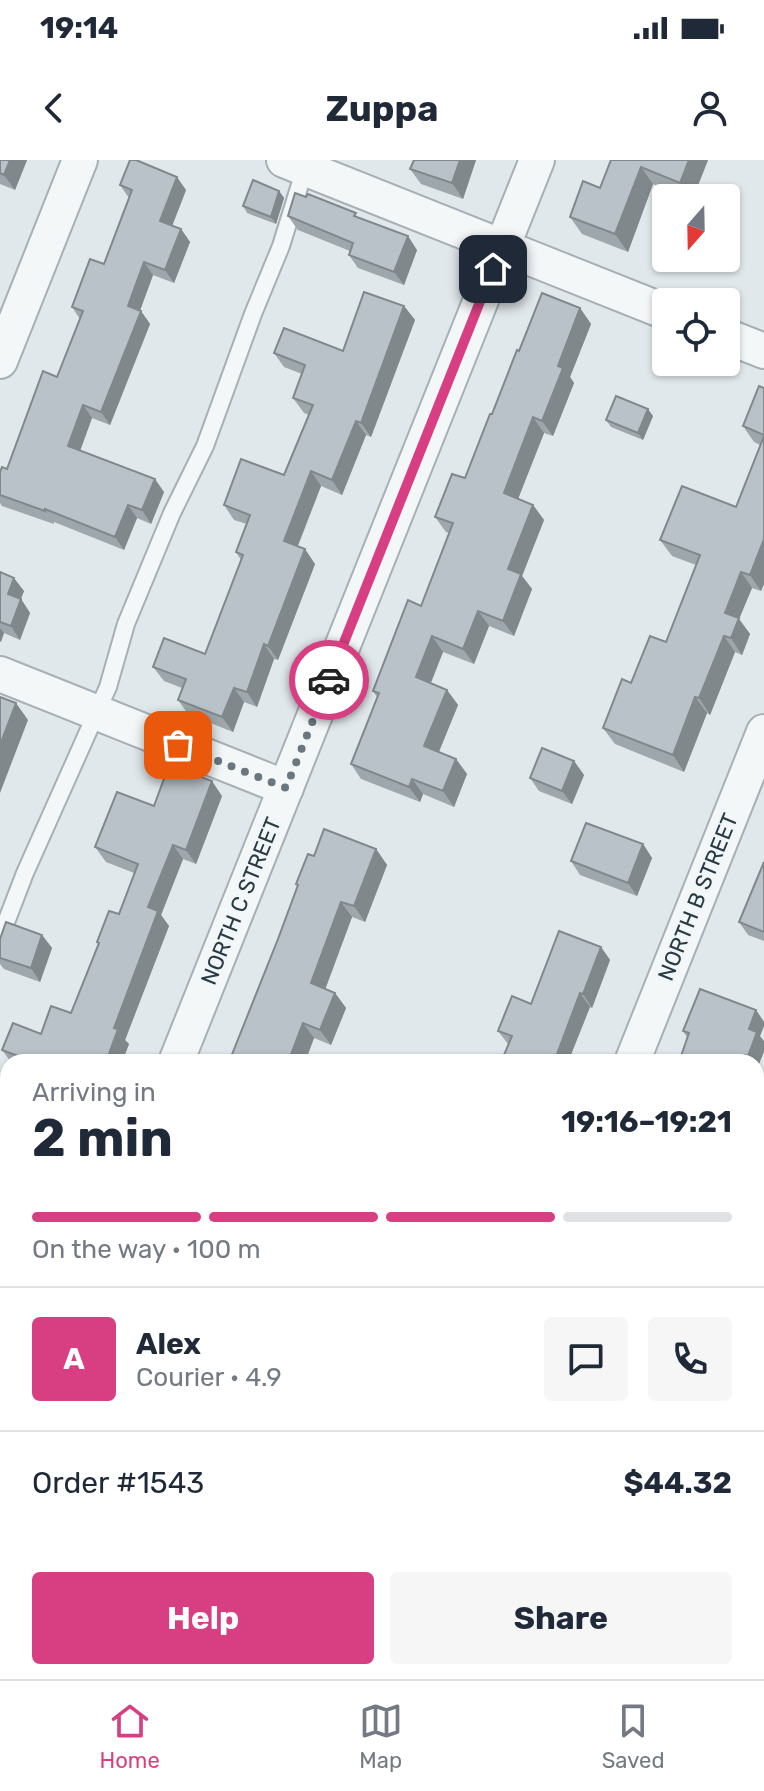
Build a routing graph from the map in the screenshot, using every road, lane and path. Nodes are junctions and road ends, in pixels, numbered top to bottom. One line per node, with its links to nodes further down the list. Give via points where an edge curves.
1 (80, 160): 8 (street)
2 (537, 160): 4 (street, NORTH C STREET)
3 (299, 163): 4 (street); 10 (lane, via 281,246 205,446 126,624)
4 (502, 247): 5 (street); 12 (street, NORTH C STREET)
5 (652, 306)
6 (740, 342): 7 (street)
7 (764, 351)
8 (0, 361)
9 (0, 674): 10 (street)
10 (96, 712): 12 (street); 13 (lane)
11 (764, 732): 15 (street, NORTH B STREET)
12 (286, 788): 14 (street, NORTH C STREET)
13 (0, 938)
14 (179, 1054)
15 (635, 1054)

